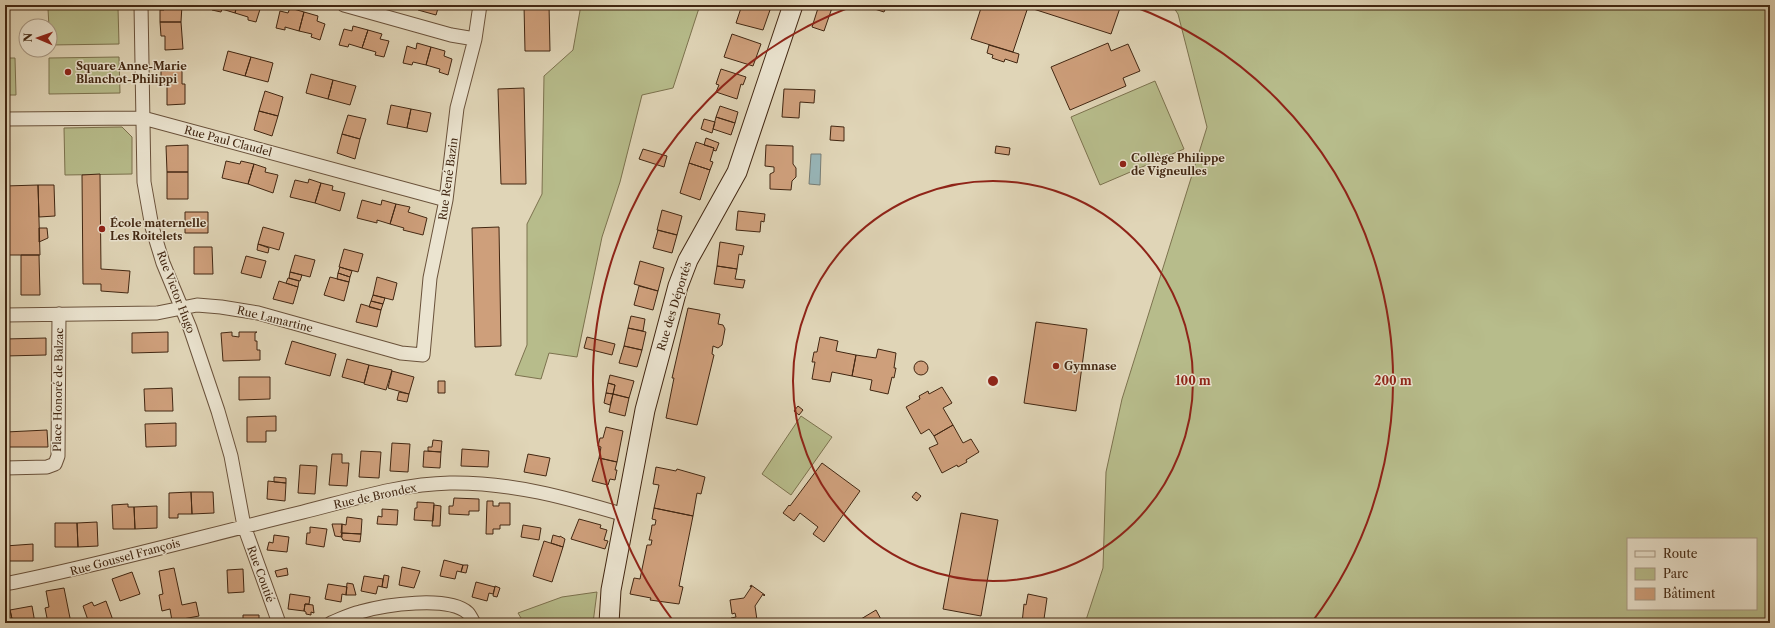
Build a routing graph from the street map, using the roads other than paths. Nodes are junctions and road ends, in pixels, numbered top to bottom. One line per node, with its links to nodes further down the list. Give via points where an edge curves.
1 (141, 5): 6 (street, Rue Victor Hugo)
2 (344, 5): 5 (street, via 451,35)
3 (480, 5): 5 (street, Rue René Bazin)
4 (793, 5): 14 (street, Rue des Déportés, via 737,172 688,260 678,286 645,410)
5 (475, 39): 8 (street, Rue René Bazin, via 457,108)
6 (143, 118): 7 (street, Rue Paul Claudel); 8 (street, Rue Paul Claudel); 9 (street, Rue Victor Hugo, via 144,182 152,227 163,263)
7 (5, 119)
8 (446, 200): 12 (street, Rue René Bazin, via 430,278)
9 (182, 308): 10 (street, Rue Lamartine, via 157,313); 12 (street, Rue Lamartine, via 197,305 258,313 401,353); 15 (street, Rue Victor Hugo, via 231,456)
10 (59, 314): 11 (street, Rue Lamartine); 13 (street, Place Honoré de Balzac, via 58,456 55,464 47,467)
11 (5, 315)
12 (423, 355)
13 (5, 468)
14 (625, 515): 15 (street, Rue de Brondex, via 545,493 492,484 449,483 402,488); 20 (street, Rue des Déportés, via 611,590)
15 (244, 526): 16 (street, Rue Goussel François, via 71,571); 17 (street, Rue Coutié)
16 (5, 584)
17 (279, 623)
18 (331, 623): 19 (street, via 360,612 416,603 440,603 468,613)
19 (474, 623)
20 (609, 623)

